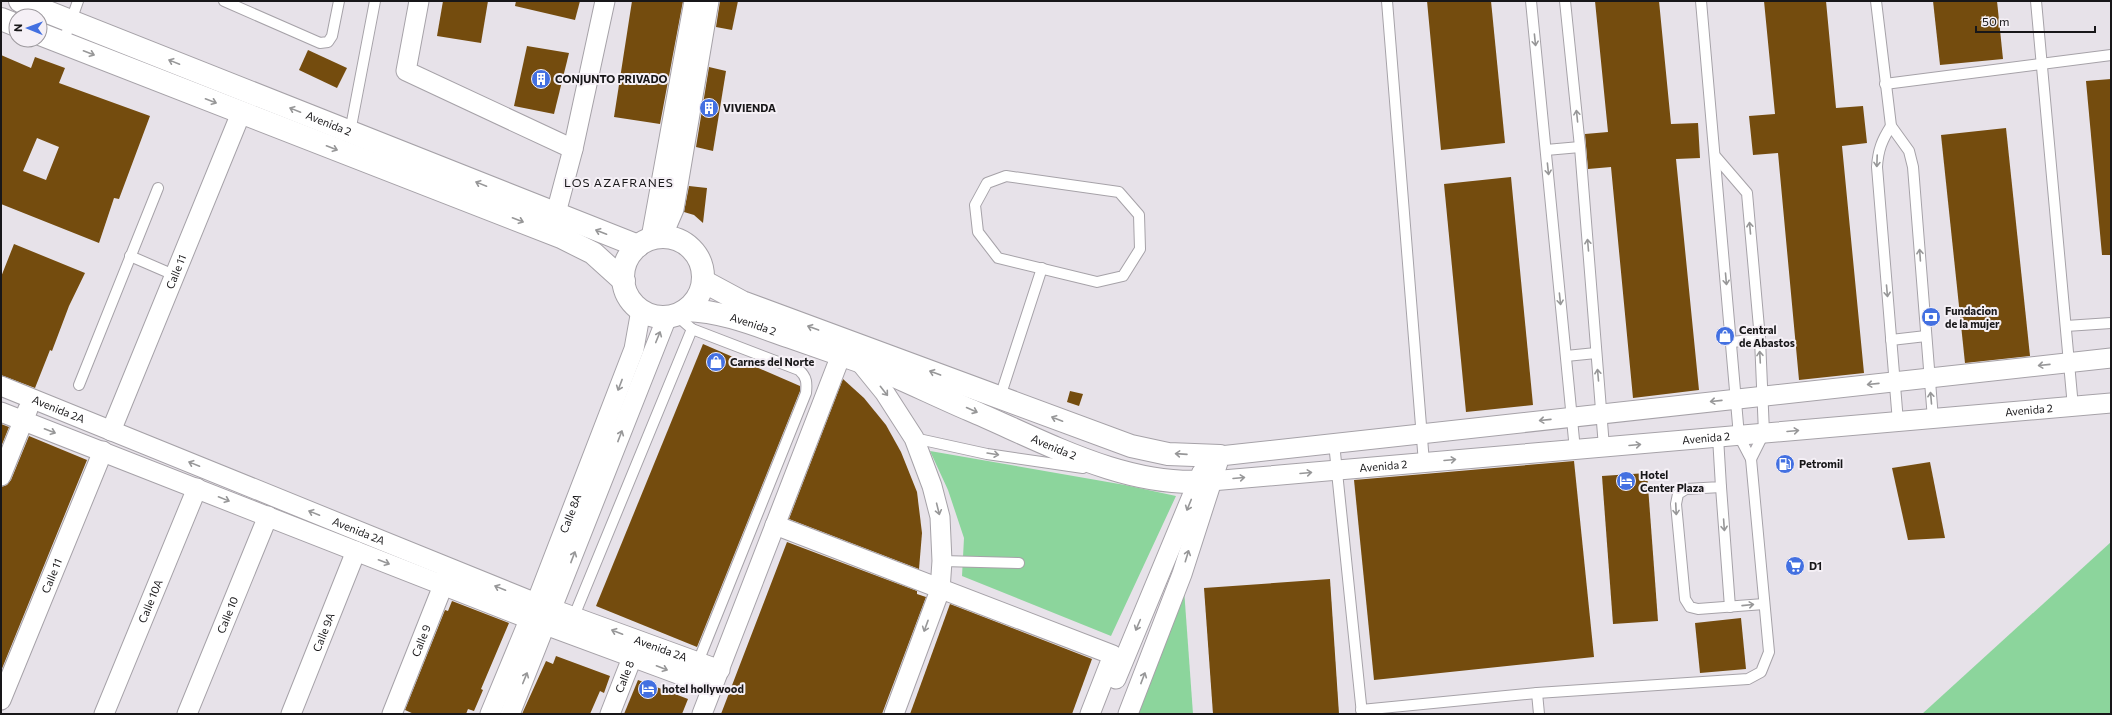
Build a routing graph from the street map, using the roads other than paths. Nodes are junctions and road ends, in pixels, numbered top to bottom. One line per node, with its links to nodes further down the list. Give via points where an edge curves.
1 (20, 1): 15 (street, Avenida 2)
2 (224, 1): 3 (lane, via 320,43 328,42 332,36)
3 (340, 1)
4 (375, 1): 23 (lane)
5 (419, 1): 25 (street, via 406,71)
6 (604, 1): 25 (street)
7 (694, 1): 30 (street)
8 (709, 1): 30 (street, via 674,209)
9 (1387, 1): 67 (lane)
10 (1531, 1): 26 (lane, one-way to 26)
11 (1565, 1): 24 (lane, one-way to 11)
12 (1701, 1): 27 (lane)
13 (1876, 1): 20 (lane)
14 (2036, 1): 19 (lane)
15 (74, 11): 17 (lane); 23 (street, Avenida 2, one-way to 15)
16 (48, 37): 17 (street, Avenida 2)
17 (63, 43): 21 (street, Avenida 2, one-way to 21)
18 (2111, 55): 19 (lane)
19 (2042, 64): 20 (lane); 39 (lane)
20 (1885, 84): 22 (lane)
21 (242, 112): 33 (street, Calle 11); 34 (street, Avenida 2, one-way to 34, via 561,237 593,254)
22 (1891, 126): 40 (lane, one-way to 22, via 1913,168 1909,151); 42 (lane, one-way to 42, via 1882,140 1877,167)
23 (350, 132): 29 (street, Avenida 2, one-way to 23)
24 (1580, 147): 26 (lane); 44 (lane, one-way to 24)
25 (573, 149): 29 (street)
26 (1546, 150): 45 (lane, one-way to 45)
27 (1716, 157): 41 (lane, one-way to 27, via 1747,193); 43 (lane, one-way to 43)
28 (158, 188): 31 (lane)
29 (556, 213): 30 (street, Avenida 2, one-way to 29)
30 (650, 240): 34 (street, via 630,255 625,267); 35 (street, via 675,238 688,245 700,261)
31 (130, 256): 33 (lane); 51 (lane)
32 (1042, 268): 32 (lane, via 1097,282 1123,276 1140,249 1139,215 1119,192 1006,176 987,183 976,205 978,232 998,258); 54 (lane)
33 (174, 275): 65 (street, Calle 11)
34 (624, 281): 36 (street, via 632,302)
35 (703, 281): 37 (street, via 694,302); 54 (street, Avenida 2, one-way to 35, via 742,302)
36 (641, 310): 37 (street, via 649,314); 93 (street, Calle 8A, one-way to 93, via 634,349)
37 (680, 317): 46 (street, Avenida 2, via 708,310); 93 (street, Calle 8A, one-way to 37); 94 (lane); 96 (lane, via 799,370 805,376 807,384 806,393)
38 (2111, 323): 39 (lane)
39 (2066, 326): 48 (lane)
40 (1926, 336): 42 (lane); 49 (lane)
41 (1760, 339): 43 (lane); 53 (lane, one-way to 41)
42 (1891, 340): 50 (lane)
43 (1732, 342): 56 (lane)
44 (1596, 353): 45 (lane); 60 (lane, one-way to 44)
45 (1566, 356): 61 (lane)
46 (850, 358): 70 (street, one-way to 70, via 886,393); 79 (street, Avenida 2, one-way to 79, via 1074,455); 85 (street)
47 (2111, 358): 48 (street, Avenida 2)
48 (2069, 362): 49 (street, Avenida 2, one-way to 49); 58 (lane)
49 (1930, 378): 50 (street, Avenida 2); 62 (lane, one-way to 49)
50 (1895, 382): 53 (street, Avenida 2, one-way to 53); 64 (lane)
51 (79, 385)
52 (1, 386): 55 (street, Avenida 2A)
53 (1763, 396): 56 (street, Avenida 2); 66 (lane)
54 (1000, 398): 75 (street, Avenida 2, one-way to 54, via 1168,454 1131,446)
55 (32, 399): 63 (street); 65 (street, Avenida 2A)
56 (1736, 399): 60 (street, Avenida 2, one-way to 60); 68 (lane)
57 (2111, 403): 58 (street, Avenida 2)
58 (2073, 407): 62 (street, Avenida 2)
59 (1, 412): 63 (street, Avenida 2A)
60 (1602, 414): 61 (street, Avenida 2); 72 (lane)
61 (1572, 417): 67 (street, Avenida 2, one-way to 67); 73 (lane)
62 (1933, 419): 64 (street, Avenida 2)
63 (23, 420): 74 (street, Avenida 2A, one-way to 74); 80 (street)
64 (1898, 422): 66 (street, Avenida 2, one-way to 64)
65 (111, 431): 89 (street, Avenida 2A, one-way to 65)
66 (1764, 433): 68 (street, Avenida 2); 76 (lane)
67 (1421, 434): 71 (street, Avenida 2); 77 (lane)
68 (1739, 436): 69 (street, Avenida 2); 76 (lane)
69 (1718, 437): 72 (street, Avenida 2, one-way to 69); 82 (lane)
70 (914, 438): 79 (lane, one-way to 79, via 987,454); 87 (street, one-way to 87, via 932,486 940,517)
71 (1334, 443): 75 (street, Avenida 2); 78 (lane)
72 (1604, 447): 73 (street, Avenida 2)
73 (1575, 450): 77 (street, Avenida 2, one-way to 73)
74 (103, 452): 83 (street, Avenida 2A); 100 (street, Calle 11)
75 (1214, 456): 81 (street)
76 (1752, 459): 91 (lane)
77 (1424, 463): 78 (street, Avenida 2)
78 (1337, 470): 81 (street, Avenida 2, one-way to 78); 101 (lane)
79 (1130, 474): 81 (street, Avenida 2, via 1163,480)
80 (1, 476)
81 (1205, 481): 112 (street, one-way to 112); 113 (street, one-way to 81, via 1182,574)
82 (1721, 487): 92 (lane, one-way to 92); 92 (lane, one-way to 92, via 1686,489 1678,494 1676,504 1685,599 1690,607 1698,609)
83 (197, 488): 84 (street, Avenida 2A, one-way to 84); 102 (street, Calle 10A)
84 (268, 516): 86 (street, Avenida 2A); 103 (street, Calle 10)
85 (775, 526): 90 (street); 97 (street)
86 (356, 551): 89 (street, Avenida 2A, one-way to 89); 104 (street, Calle 9A)
87 (942, 561): 88 (lane); 90 (street)
88 (1019, 563)
89 (446, 576): 93 (street, Avenida 2A); 105 (street, Calle 9)
90 (940, 590): 110 (street, one-way to 110); 111 (street, via 1113,655)
91 (1764, 604): 92 (lane, one-way to 91); 99 (lane, via 1769,652 1761,672 1748,679)
92 (1730, 607)
93 (541, 614): 94 (street, Avenida 2A); 95 (street, Avenida 2A); 106 (street, Calle 8A); 107 (street, Calle 8A, one-way to 93)
94 (574, 616): 95 (street, Avenida 2A, one-way to 94)
95 (636, 648): 96 (street, Avenida 2A); 98 (street, Avenida 2A, one-way to 98); 108 (street, Calle 8)
96 (698, 662): 97 (street, Avenida 2A)
97 (720, 670): 98 (street)
98 (713, 687): 109 (street)
99 (1537, 693): 101 (lane); 114 (lane)
100 (1, 700)
101 (1362, 712)
102 (104, 714)
103 (187, 714)
104 (291, 714)
105 (392, 714)
106 (490, 714)
107 (510, 714)
108 (610, 714)
109 (702, 714)
110 (894, 714)
111 (1090, 714)
112 (1103, 714)
113 (1128, 714)
114 (1539, 714)

